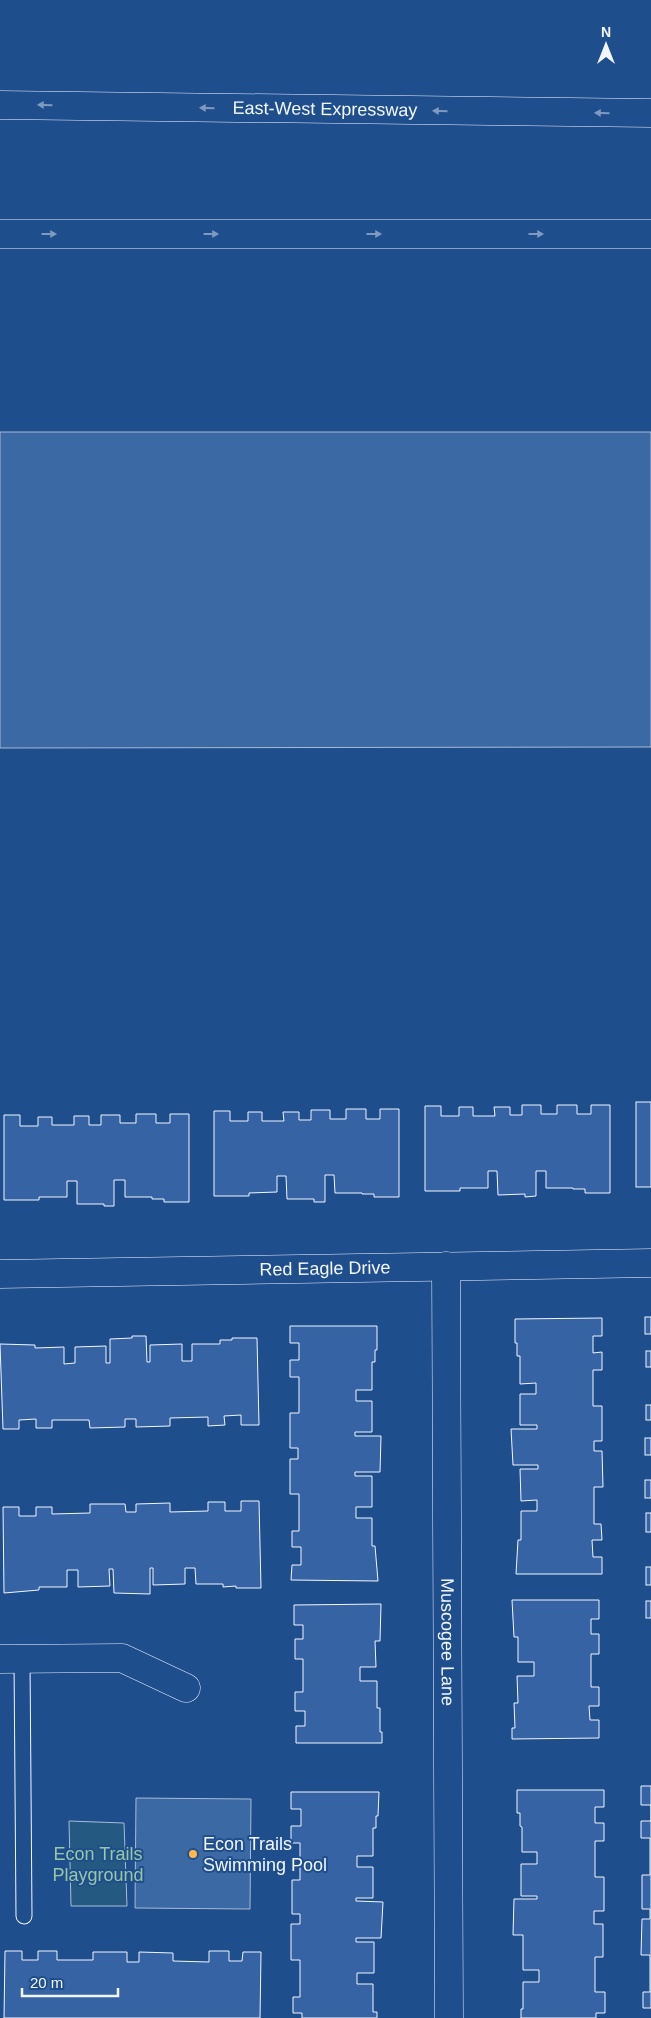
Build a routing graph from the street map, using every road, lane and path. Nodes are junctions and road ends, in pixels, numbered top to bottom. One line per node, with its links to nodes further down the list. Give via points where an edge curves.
1 (0, 105): 2 (main road, East-West Expressway, one-way to 1)
2 (651, 113)
3 (0, 234): 4 (main road, one-way to 4)
4 (651, 234)
5 (651, 1263): 6 (main road, Red Eagle Drive)
6 (446, 1266): 7 (main road, Red Eagle Drive); 11 (main road, Muscogee Lane)
7 (0, 1274)
8 (11, 1659): 9 (main road, via 122,1658); 10 (lane)
9 (186, 1688)
10 (24, 1916)
11 (449, 2018)

